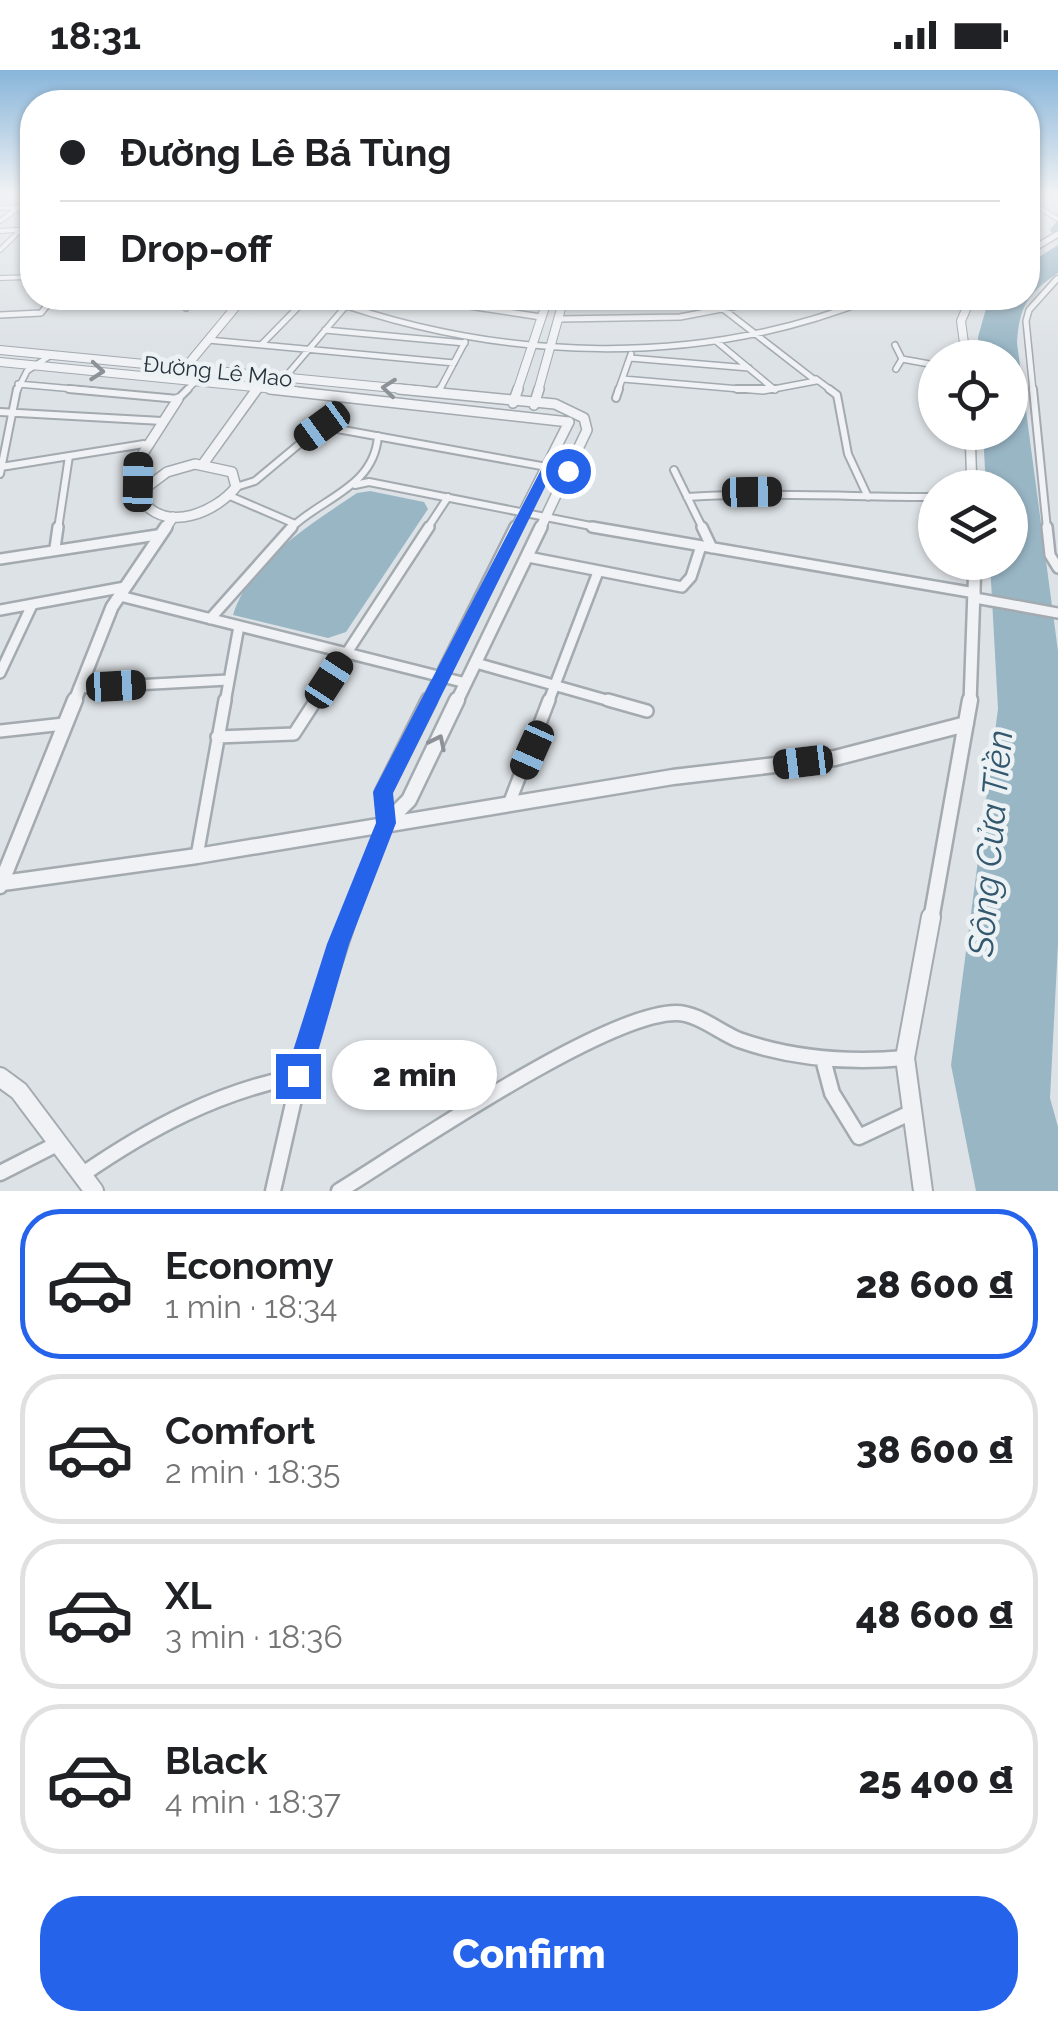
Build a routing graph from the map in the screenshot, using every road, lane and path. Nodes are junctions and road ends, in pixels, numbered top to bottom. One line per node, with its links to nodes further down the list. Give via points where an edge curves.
1 (1058, 278): 2 (street)
2 (1040, 296)
3 (44, 310): 15 (street)
4 (234, 310): 20 (street)
5 (295, 310): 25 (street)
6 (342, 310): 18 (street)
7 (359, 310): 21 (street)
8 (496, 310): 16 (street)
9 (544, 310): 16 (street)
10 (561, 310): 17 (street)
11 (726, 310): 17 (street, via 644,320); 19 (street)
12 (844, 310): 19 (street)
13 (966, 310): 22 (street)
14 (1031, 310): 84 (street, via 1026,321 1050,555)
15 (0, 315)
16 (542, 317): 24 (street)
17 (558, 319): 26 (street)
18 (325, 330): 21 (street); 30 (street)
19 (757, 335): 23 (street); 43 (street)
20 (208, 340): 25 (street); 38 (street)
21 (466, 340): 24 (street); 36 (street)
22 (964, 340)
23 (716, 341): 28 (street); 39 (street)
24 (532, 344): 26 (street); 52 (street)
25 (260, 345): 30 (street)
26 (551, 345): 28 (street); 53 (street)
27 (895, 345): 33 (street)
28 (633, 346): 32 (street)
29 (0, 350): 31 (street, Đường Lê Mao)
30 (310, 350): 36 (street); 41 (street)
31 (51, 354): 37 (street); 38 (street, Đường Lê Mao)
32 (630, 358): 39 (street); 42 (street)
33 (902, 358): 34 (street); 40 (street)
34 (918, 361)
35 (0, 362): 37 (street, Đường Lê Mao)
36 (454, 363): 49 (street)
37 (36, 366): 44 (street, Đường Lê Mao, one-way to 44); 45 (street)
38 (185, 368): 41 (street, Đường Lê Mao)
39 (749, 368): 48 (street)
40 (896, 369)
41 (286, 378): 47 (street); 49 (street, Đường Lê Mao, one-way to 41)
42 (623, 379): 48 (street); 50 (street)
43 (816, 379): 48 (street); 72 (street, via 837,396 848,454)
44 (196, 381): 46 (street, Đường Lê Mao); 51 (street)
45 (18, 384): 51 (street); 54 (street)
46 (258, 387): 47 (street, Đường Lê Mao); 63 (street)
47 (275, 389): 56 (street, Đường Lê Mao)
48 (776, 390)
49 (438, 393): 52 (street, Đường Lê Mao)
50 (616, 398)
51 (178, 399): 58 (street)
52 (514, 400): 53 (street, Đường Lê Mao); 56 (street)
53 (535, 402): 57 (street); 67 (street, Đường Lê Mao, via 581,414 586,430)
54 (11, 410): 55 (street); 58 (street); 60 (street)
55 (0, 412)
56 (510, 412): 57 (street, Đường Lê Mao)
57 (532, 414): 64 (street, Đường Lê Mao, via 565,419 570,426)
58 (162, 421): 61 (street)
59 (378, 436): 64 (street); 68 (street); 69 (street, via 322,426)
60 (3, 441): 66 (street)
61 (144, 444): 62 (street); 70 (street, via 138,482)
62 (69, 456): 66 (street); 81 (street)
63 (203, 464): 69 (street, via 232,472); 70 (street, via 167,472)
64 (549, 466): 67 (street); 75 (street)
65 (674, 470): 74 (street)
66 (0, 471)
67 (568, 471): 77 (street)
68 (355, 486): 71 (street, via 370,482); 78 (street)
69 (233, 492): 76 (street, via 205,512); 78 (street)
70 (143, 496): 76 (street, via 150,510)
71 (448, 497): 75 (street); 94 (street)
72 (868, 497): 73 (street); 74 (street, via 777,492)
73 (918, 497)
74 (687, 498): 80 (street)
75 (526, 512): 77 (street); 97 (street)
76 (173, 517): 79 (street)
77 (546, 519): 80 (street); 82 (street)
78 (295, 524): 92 (street)
79 (156, 535): 81 (street); 87 (street)
80 (707, 547): 85 (street, via 684,586); 88 (street)
81 (55, 548): 83 (street)
82 (528, 557): 85 (street); 95 (street)
83 (0, 559)
84 (1058, 568)
85 (598, 572): 100 (street)
86 (977, 580): 88 (street)
87 (122, 591): 89 (street); 92 (street); 101 (street)
88 (980, 598): 91 (street); 104 (street)
89 (32, 605): 90 (street); 96 (street)
90 (0, 610)
91 (1058, 613)
92 (210, 619): 93 (street)
93 (239, 626): 94 (street); 98 (street)
94 (346, 654): 97 (street); 106 (street, via 294,734)
95 (476, 663): 99 (street); 100 (street)
96 (0, 674)
97 (440, 677): 99 (street); 108 (street, via 383,792)
98 (228, 680): 101 (street); 106 (street)
99 (466, 683): 108 (street, one-way to 99, via 409,800)
100 (554, 687): 102 (street); 107 (street)
101 (79, 688): 103 (street)
102 (648, 711)
103 (64, 724): 105 (street); 110 (street)
104 (966, 724): 107 (street, via 835,758 674,777); 111 (street)
105 (0, 730)
106 (217, 737): 109 (street)
107 (508, 807): 108 (street)
108 (386, 823): 109 (street); 113 (street, via 338,944)
109 (197, 856): 110 (street)
110 (1, 885)
111 (905, 1058): 112 (street); 115 (street)
112 (824, 1063): 115 (street, via 832,1093 859,1138); 121 (street, via 737,1040 681,1014 658,1014 590,1042)
113 (298, 1076): 118 (street, via 243,1086 178,1112); 120 (street)
114 (0, 1078): 116 (street, via 20,1091)
115 (912, 1112): 122 (street)
116 (60, 1143): 117 (street); 118 (street)
117 (0, 1173)
118 (83, 1174): 119 (street)
119 (94, 1191)
120 (273, 1191)
121 (339, 1191)
122 (922, 1191)

